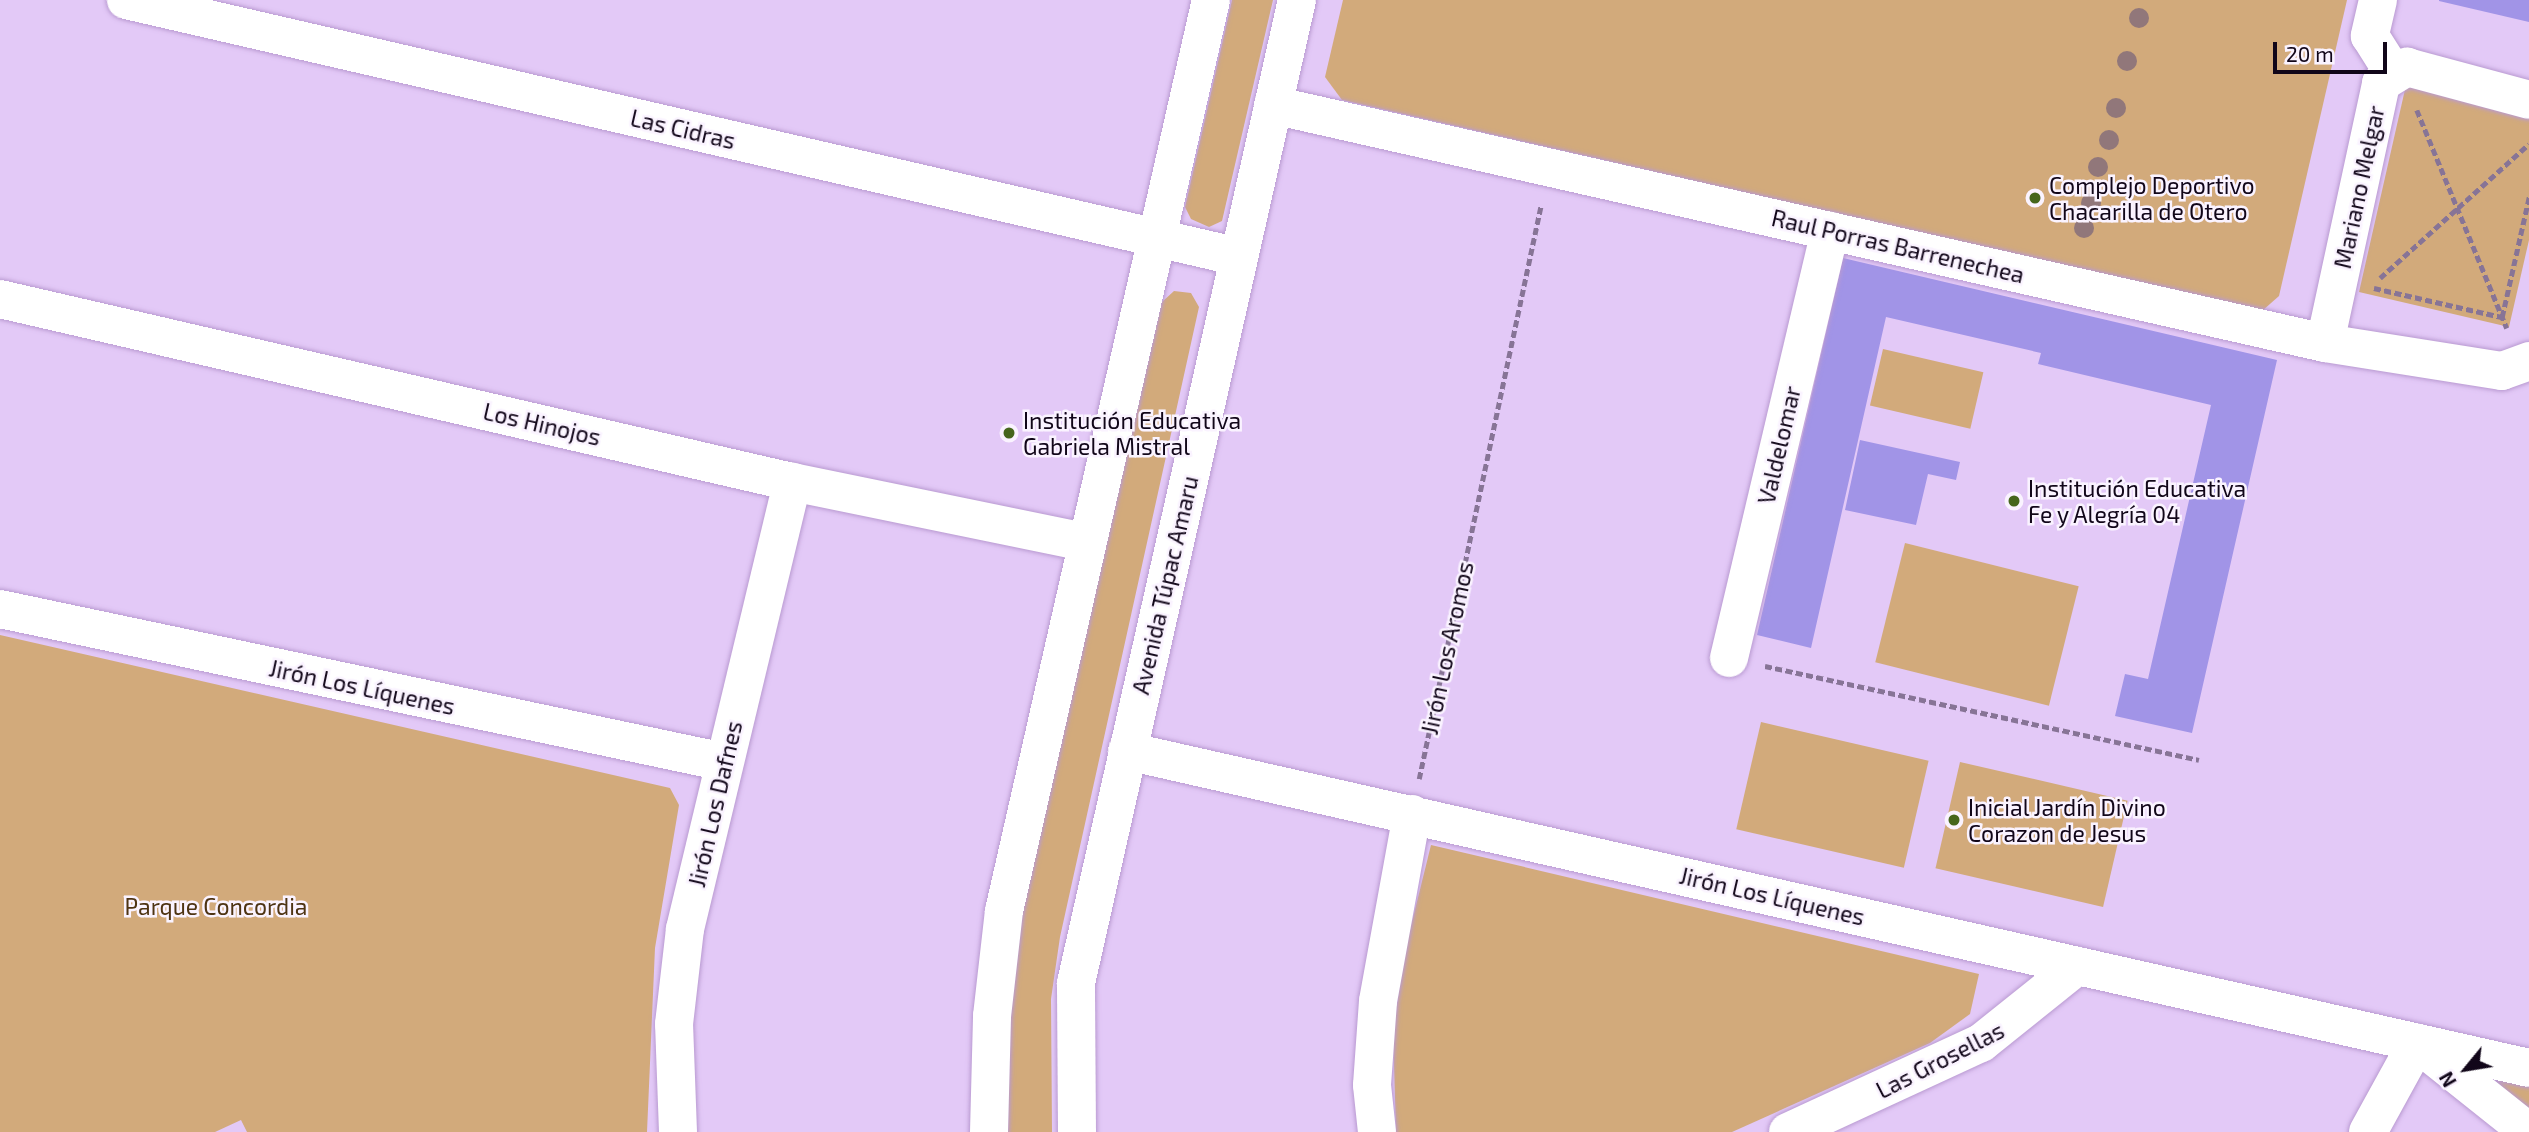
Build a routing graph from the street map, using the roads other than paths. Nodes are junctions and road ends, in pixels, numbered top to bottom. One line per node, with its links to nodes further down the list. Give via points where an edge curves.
1 (126, 0): 9 (street, Las Cidras)
2 (1211, 0): 9 (street)
3 (1297, 0): 7 (street, Avenida Túpac Amaru)
4 (2378, 0): 5 (street, via 2370,36)
5 (2402, 85): 6 (street, via 2407,67); 12 (street, Mariano Melgar, via 2381,83)
6 (2529, 100)
7 (1273, 105): 8 (street, Raul Porras Barrenechea); 10 (street, Avenida Túpac Amaru)
8 (1830, 231): 12 (street, Raul Porras Barrenechea); 17 (street, Valdelomar)
9 (1159, 239): 10 (street, Las Cidras); 15 (street)
10 (1239, 257): 18 (street, Avenida Túpac Amaru)
11 (0, 299): 14 (street, Los Hinojos)
12 (2325, 342): 13 (street, Raul Porras Barrenechea, via 2502,371)
13 (2527, 362)
14 (792, 482): 15 (street, Los Hinojos); 19 (street, Jirón Los Dafnes)
15 (1085, 542): 25 (street, via 1004,911 992,1016)
16 (0, 609): 19 (street, Jirón Los Líquenes)
17 (1729, 658)
18 (1127, 751): 20 (street, Jirón Los Líquenes); 26 (street, Avenida Túpac Amaru, via 1076,983)
19 (724, 762): 24 (street, Jirón Los Dafnes, via 684,938 674,1024)
20 (1412, 814): 21 (street, Jirón Los Líquenes); 27 (street, via 1378,1001 1372,1085)
21 (2077, 966): 22 (street, Jirón Los Líquenes); 28 (street, Las Grosellas, via 1981,1043)
22 (2417, 1043): 23 (street, Jirón Los Líquenes); 29 (street); 30 (street, Jirón Los Líquenes)
23 (2529, 1068)
24 (678, 1132)
25 (989, 1132)
26 (1077, 1132)
27 (1377, 1132)
28 (1788, 1132)
29 (2368, 1132)
30 (2529, 1132)

